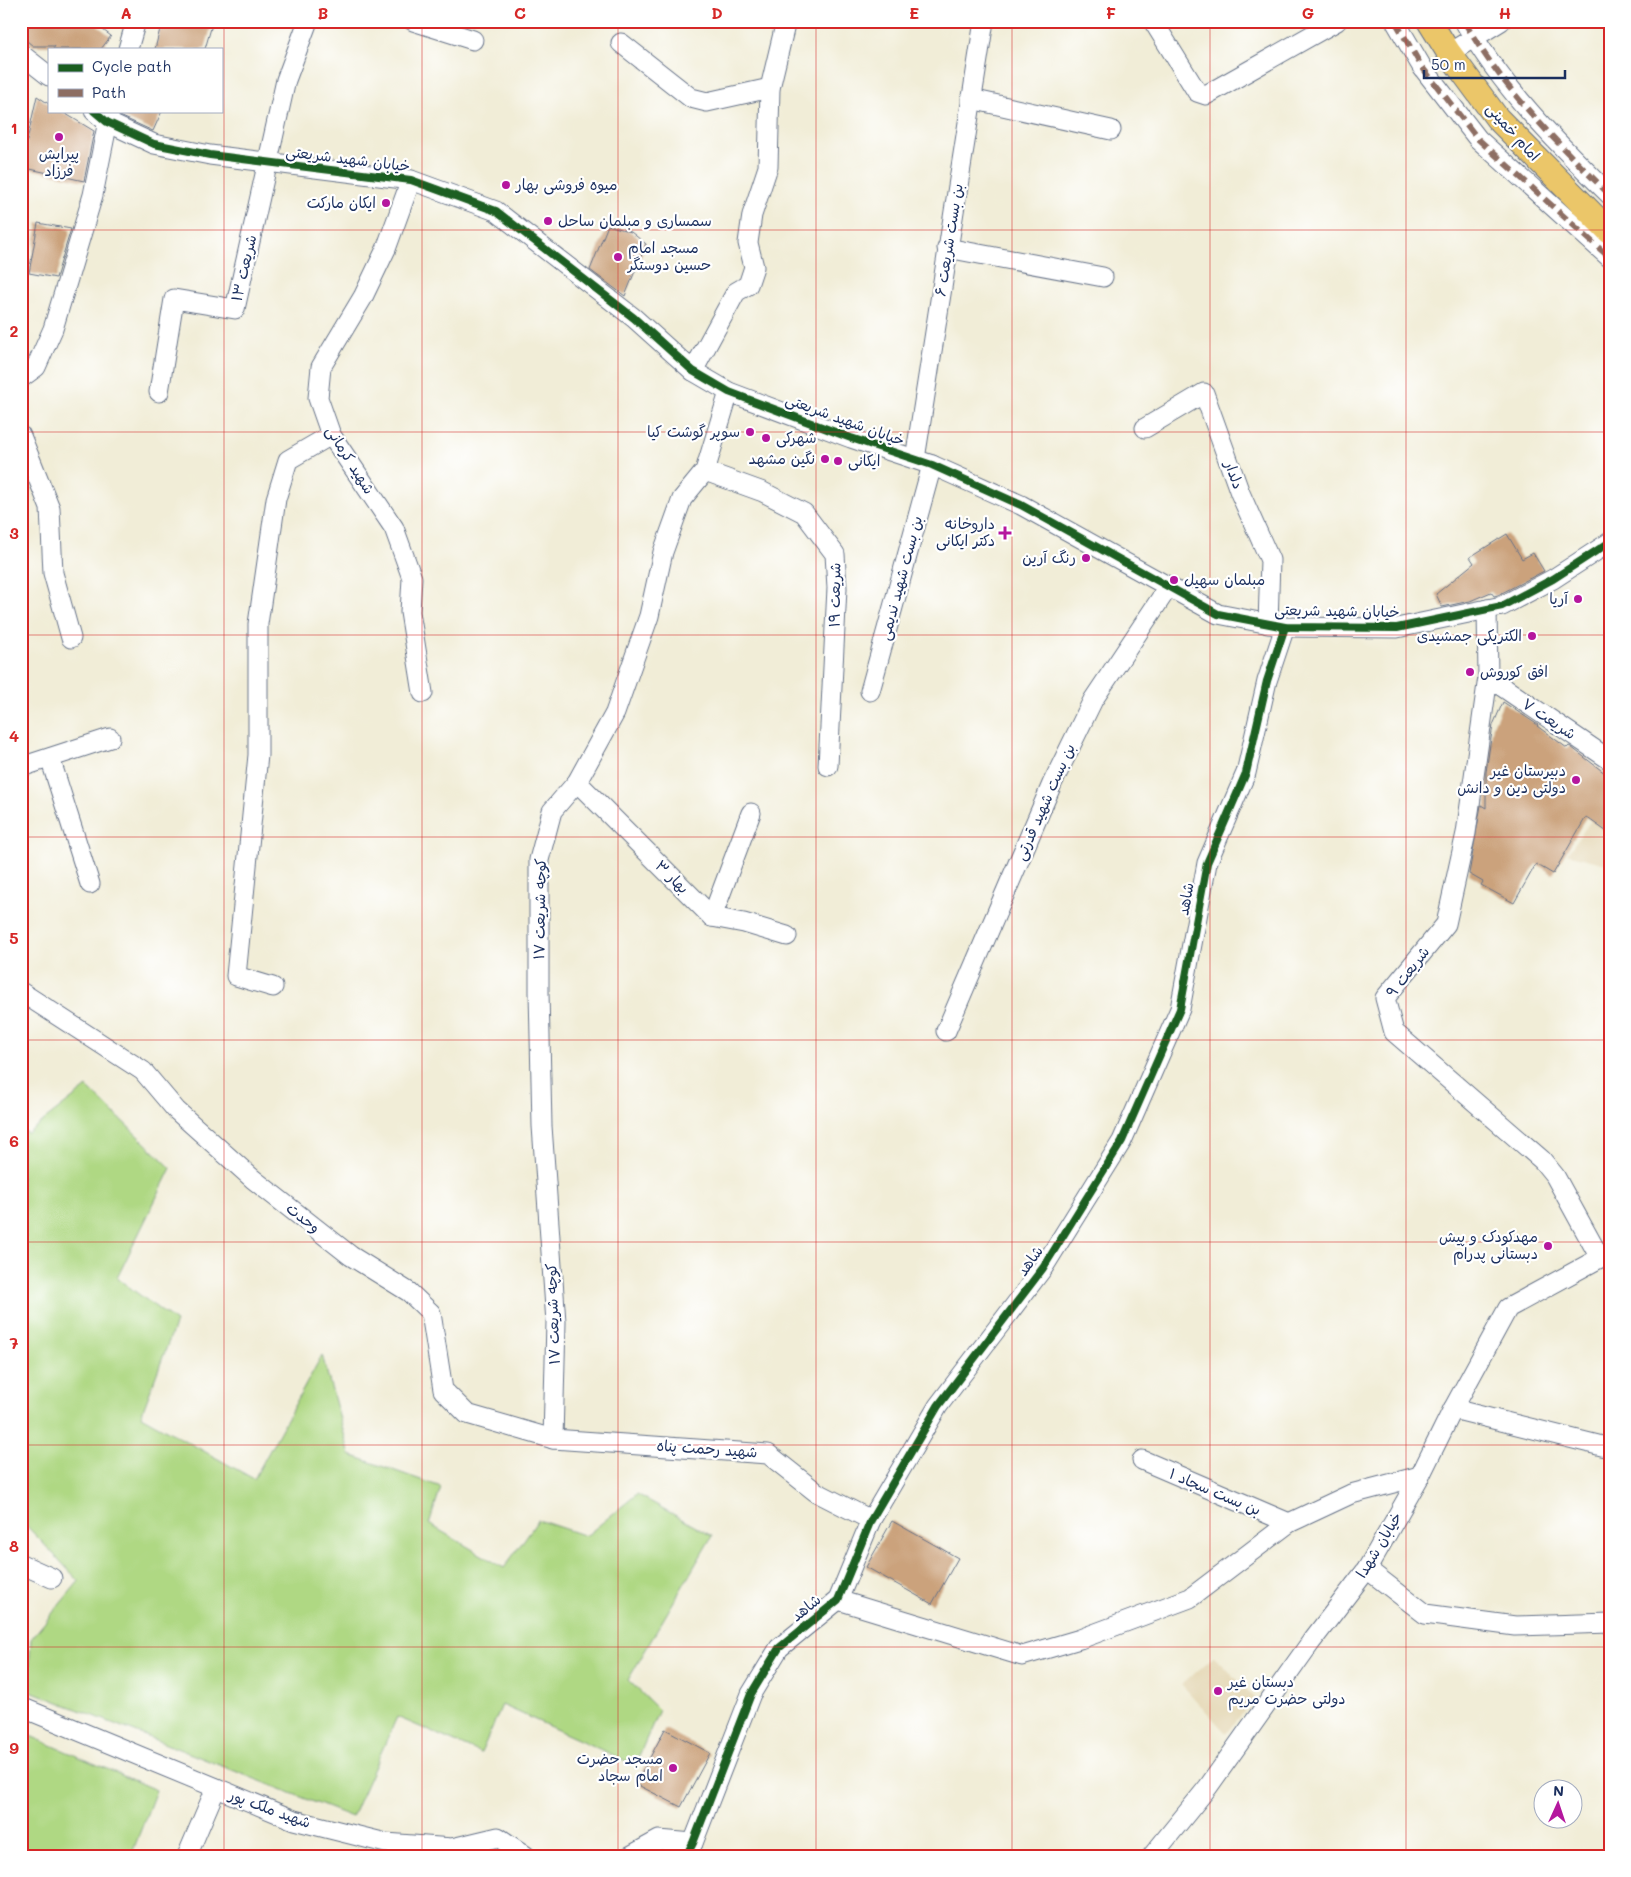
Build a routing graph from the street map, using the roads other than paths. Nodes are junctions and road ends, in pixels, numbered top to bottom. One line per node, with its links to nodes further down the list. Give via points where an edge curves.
1 (136, 21): 15 (street)
2 (308, 21): 23 (street, via 286,80)
3 (413, 21): 13 (street)
4 (984, 21): 20 (street, بن بست شریعت ۶)
5 (1153, 21): 6 (street, via 1197,92 1206,95)
6 (1337, 21)
7 (1395, 21): 28 (street, via 1422,67 1478,139)
8 (1429, 21): 16 (main road, امام خمینی)
9 (1464, 21): 12 (street)
10 (1501, 21): 12 (street)
11 (783, 23): 19 (street)
12 (1474, 38): 16 (street); 25 (street, via 1518,98)
13 (473, 40)
14 (621, 43): 19 (street, via 691,98 707,102)
15 (128, 48)
16 (1449, 53): 26 (main road, امام خمینی, via 1497,118)
17 (21, 54): 18 (street)
18 (48, 75)
19 (770, 88): 30 (street, via 768,167 752,215 748,243 754,267 748,284 736,292)
20 (971, 99): 22 (street); 27 (street, بن بست شریعت ۶)
21 (104, 115): 23 (street, خیابان شهید شریعتی, via 154,144); 31 (street, via 93,194 53,329 36,367)
22 (1111, 130)
23 (268, 162): 24 (street, خیابان شهید شریعتی); 32 (street, شریعت ۱۳, via 235,309 174,299)
24 (411, 180): 30 (street, خیابان شهید شریعتی, via 496,211 634,318); 35 (street, شهید کرمانی, via 386,249 321,367 318,398)
25 (1610, 196)
26 (1610, 232)
27 (947, 248): 29 (street); 37 (street, بن بست شریعت ۶)
28 (1610, 258)
29 (1103, 277)
30 (694, 371): 33 (street, خیابان شهید شریعتی)
31 (21, 378)
32 (159, 392)
33 (729, 392): 37 (street, خیابان شهید شریعتی); 38 (street, کوچه شریعت ۱۷)
34 (1146, 428): 42 (street, دلدار, via 1204,393 1240,493 1270,560)
35 (331, 435): 46 (street, شهید کرمانی, via 397,536 412,578 410,612); 57 (street, via 288,460 276,499 258,624 258,755 236,976)
36 (21, 436): 43 (street, via 50,508 53,573)
37 (923, 462): 40 (street, خیابان شهید شریعتی, via 1021,504); 45 (street, بن بست شهید ندیمی)
38 (705, 471): 50 (street, شریعت ۱۹, via 763,492 804,513 836,554); 52 (street, کوچه شریعت ۱۷, via 682,499 663,552 649,616 615,713)
39 (1610, 542): 41 (street, خیابان شهید شریعتی, via 1554,579 1502,606)
40 (1169, 586): 42 (street, خیابان شهید شریعتی, via 1218,614); 59 (street, بن بست شهید قدرتی, via 1093,700 1052,784)
41 (1487, 609): 42 (street, خیابان شهید شریعتی, via 1397,628); 44 (street, شریعت ۹)
42 (1276, 625): 66 (street, شاهد, via 1246,773 1207,862 1180,1009 1122,1141 1043,1268 938,1406)
43 (71, 638)
44 (1488, 677): 49 (street, شریعت ۷); 60 (street, شریعت ۹, via 1466,833 1446,924 1385,998 1394,1032 1542,1160)
45 (870, 691)
46 (424, 692)
47 (110, 738): 48 (street)
48 (50, 758): 51 (street); 54 (street)
49 (1610, 760)
50 (828, 766)
51 (21, 767)
52 (577, 782): 55 (street, بهار ۳); 62 (street, کوچه شریعت ۱۷, via 552,811 539,860 542,1126 556,1322)
53 (752, 813): 55 (street)
54 (90, 884)
55 (712, 917): 56 (street)
56 (787, 936)
57 (273, 987)
58 (21, 992): 62 (street, وحدت, via 143,1071 176,1110 254,1179 351,1256 409,1292 431,1313 443,1390 467,1414)
59 (946, 1031)
60 (1605, 1256): 61 (street, خیابان شهدا, via 1508,1308)
61 (1454, 1409): 63 (street); 65 (street, خیابان شهدا)
62 (553, 1439): 66 (street, شهید رحمت پناه, via 768,1454 816,1492)
63 (1610, 1448)
64 (1142, 1460): 67 (street, بن بست سجاد ۱)
65 (1420, 1476): 67 (street, via 1352,1494); 69 (street, خیابان شهدا)
66 (871, 1520): 71 (street, شاهد)
67 (1289, 1523): 71 (street, via 1190,1598 1022,1656)
68 (21, 1564): 70 (street)
69 (1366, 1569): 72 (street, via 1425,1614 1515,1626); 79 (street, خیابان شهدا, via 1208,1787)
70 (52, 1578)
71 (838, 1600): 75 (street, شاهد, via 779,1648 751,1694)
72 (1610, 1623)
73 (21, 1707): 74 (street, شهید ملک پور)
74 (216, 1788): 76 (street); 77 (street, شهید ملک پور, via 294,1820 386,1843 452,1848 498,1837)
75 (690, 1850): 78 (street, via 659,1840)
76 (187, 1856)
77 (526, 1856)
78 (630, 1856)
79 (1152, 1856)

